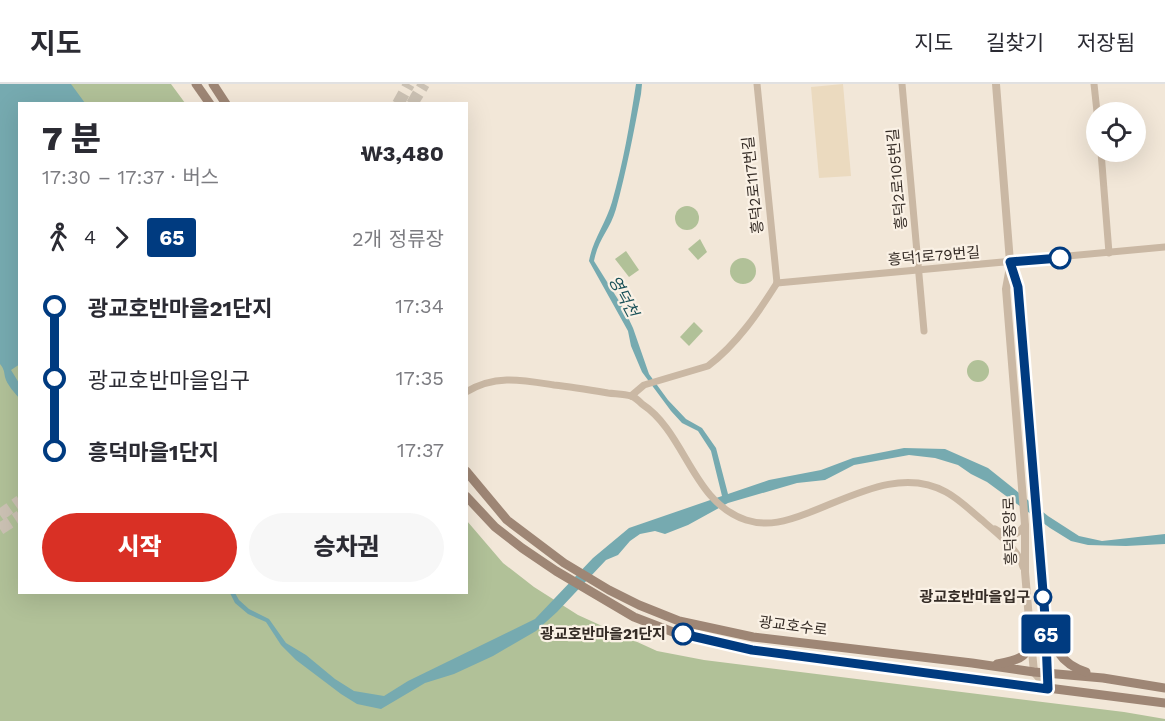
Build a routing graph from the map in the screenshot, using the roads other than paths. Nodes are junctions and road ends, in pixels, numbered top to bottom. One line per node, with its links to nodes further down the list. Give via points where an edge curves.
1 (196, 84): 7 (main road)
2 (213, 84): 8 (main road)
3 (757, 84): 15 (street, 흥덕2로117번길)
4 (902, 84): 14 (street, 흥덕2로105번길)
5 (996, 84): 13 (street, 흥덕중앙로)
6 (1094, 84): 9 (street)
7 (209, 102)
8 (225, 102)
9 (1096, 102)
10 (1102, 162): 12 (street)
11 (1165, 247): 12 (street, 흥덕1로79번길)
12 (1109, 253): 13 (street, 흥덕1로79번길)
13 (1010, 262): 14 (street, 흥덕1로79번길); 22 (street, 흥덕중앙로, via 1006,289); 24 (street, 흥덕중앙로, via 1018,287)
14 (918, 271): 15 (street, 흥덕1로79번길); 16 (street, 흥덕2로105번길)
15 (777, 283): 18 (street, via 756,316 708,366 644,385)
16 (924, 331)
17 (468, 391): 18 (street, via 490,381 514,379)
18 (631, 396): 21 (street, via 663,423 701,483 720,505 745,519 776,523 882,485 905,481 946,492)
19 (468, 473): 26 (main road, 광교호수로, via 507,520 564,563 609,590 680,621 753,637)
20 (468, 498): 31 (main road, 광교호수로, via 495,527 556,571 634,617 673,632 752,650)
21 (980, 519): 22 (street, via 1008,536 1017,534); 23 (street, via 1013,549)
22 (1025, 525): 23 (street, 흥덕중앙로)
23 (1025, 572): 25 (street, 흥덕중앙로)
24 (1045, 616): 28 (street, 흥덕중앙로); 29 (main road, via 1062,659)
25 (1030, 631): 26 (main road, via 1024,656); 27 (street, 흥덕중앙로)
26 (987, 666): 27 (main road, 광교호수로)
27 (1034, 672): 28 (main road, 광교호수로); 31 (street)
28 (1048, 672): 29 (main road, 광교호수로); 31 (street, 흥덕중앙로)
29 (1103, 678): 30 (main road, 광교호수로)
30 (1165, 688)
31 (1048, 689): 32 (main road, 광교호수로)
32 (1165, 703)

